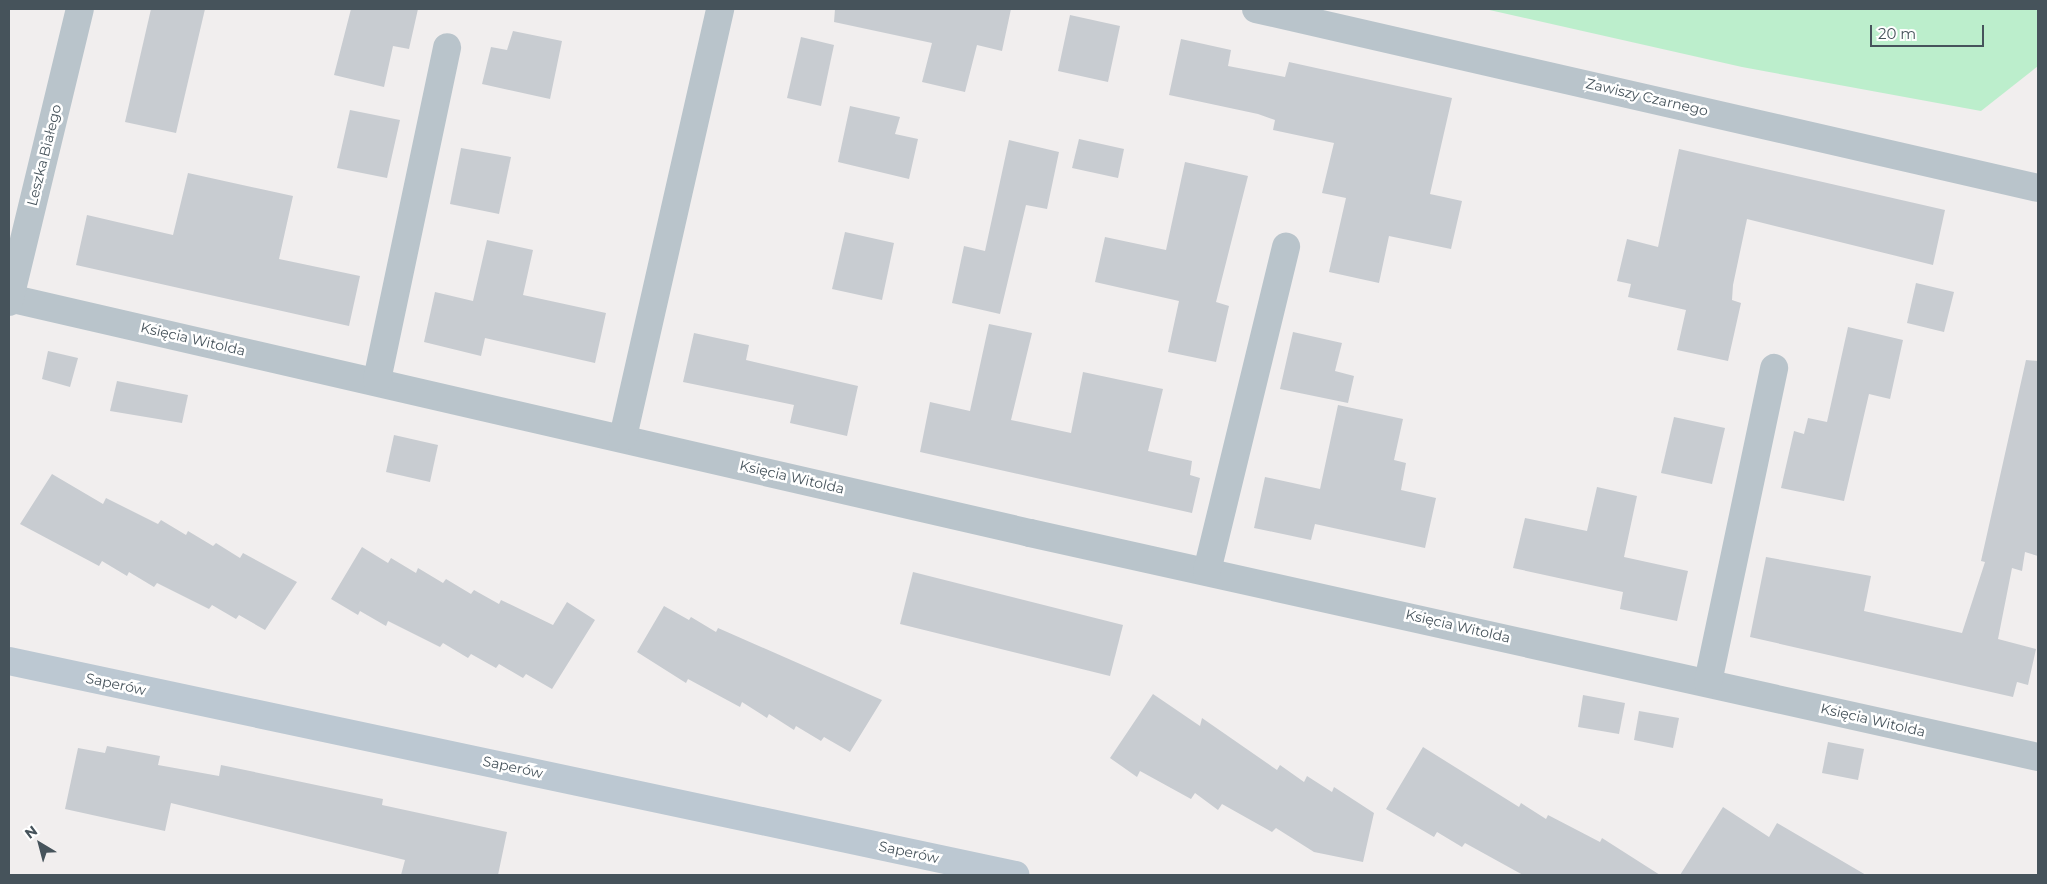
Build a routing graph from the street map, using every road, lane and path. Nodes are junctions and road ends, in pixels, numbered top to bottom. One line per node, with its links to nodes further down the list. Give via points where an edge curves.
1 (80, 9): 7 (street, Leszka Białego)
2 (720, 9): 10 (street)
3 (1256, 9): 5 (street, Zawiszy Czarnego)
4 (447, 47): 9 (street)
5 (2038, 188)
6 (1286, 246): 11 (street)
7 (9, 299): 9 (street, Księcia Witolda)
8 (1774, 368): 13 (street)
9 (377, 380): 10 (street, Księcia Witolda)
10 (623, 437): 11 (street, Księcia Witolda)
11 (1207, 571): 13 (street, Księcia Witolda)
12 (9, 661): 15 (street, Saperów)
13 (1708, 682): 14 (street, Księcia Witolda)
14 (2038, 757)
15 (1016, 875)

